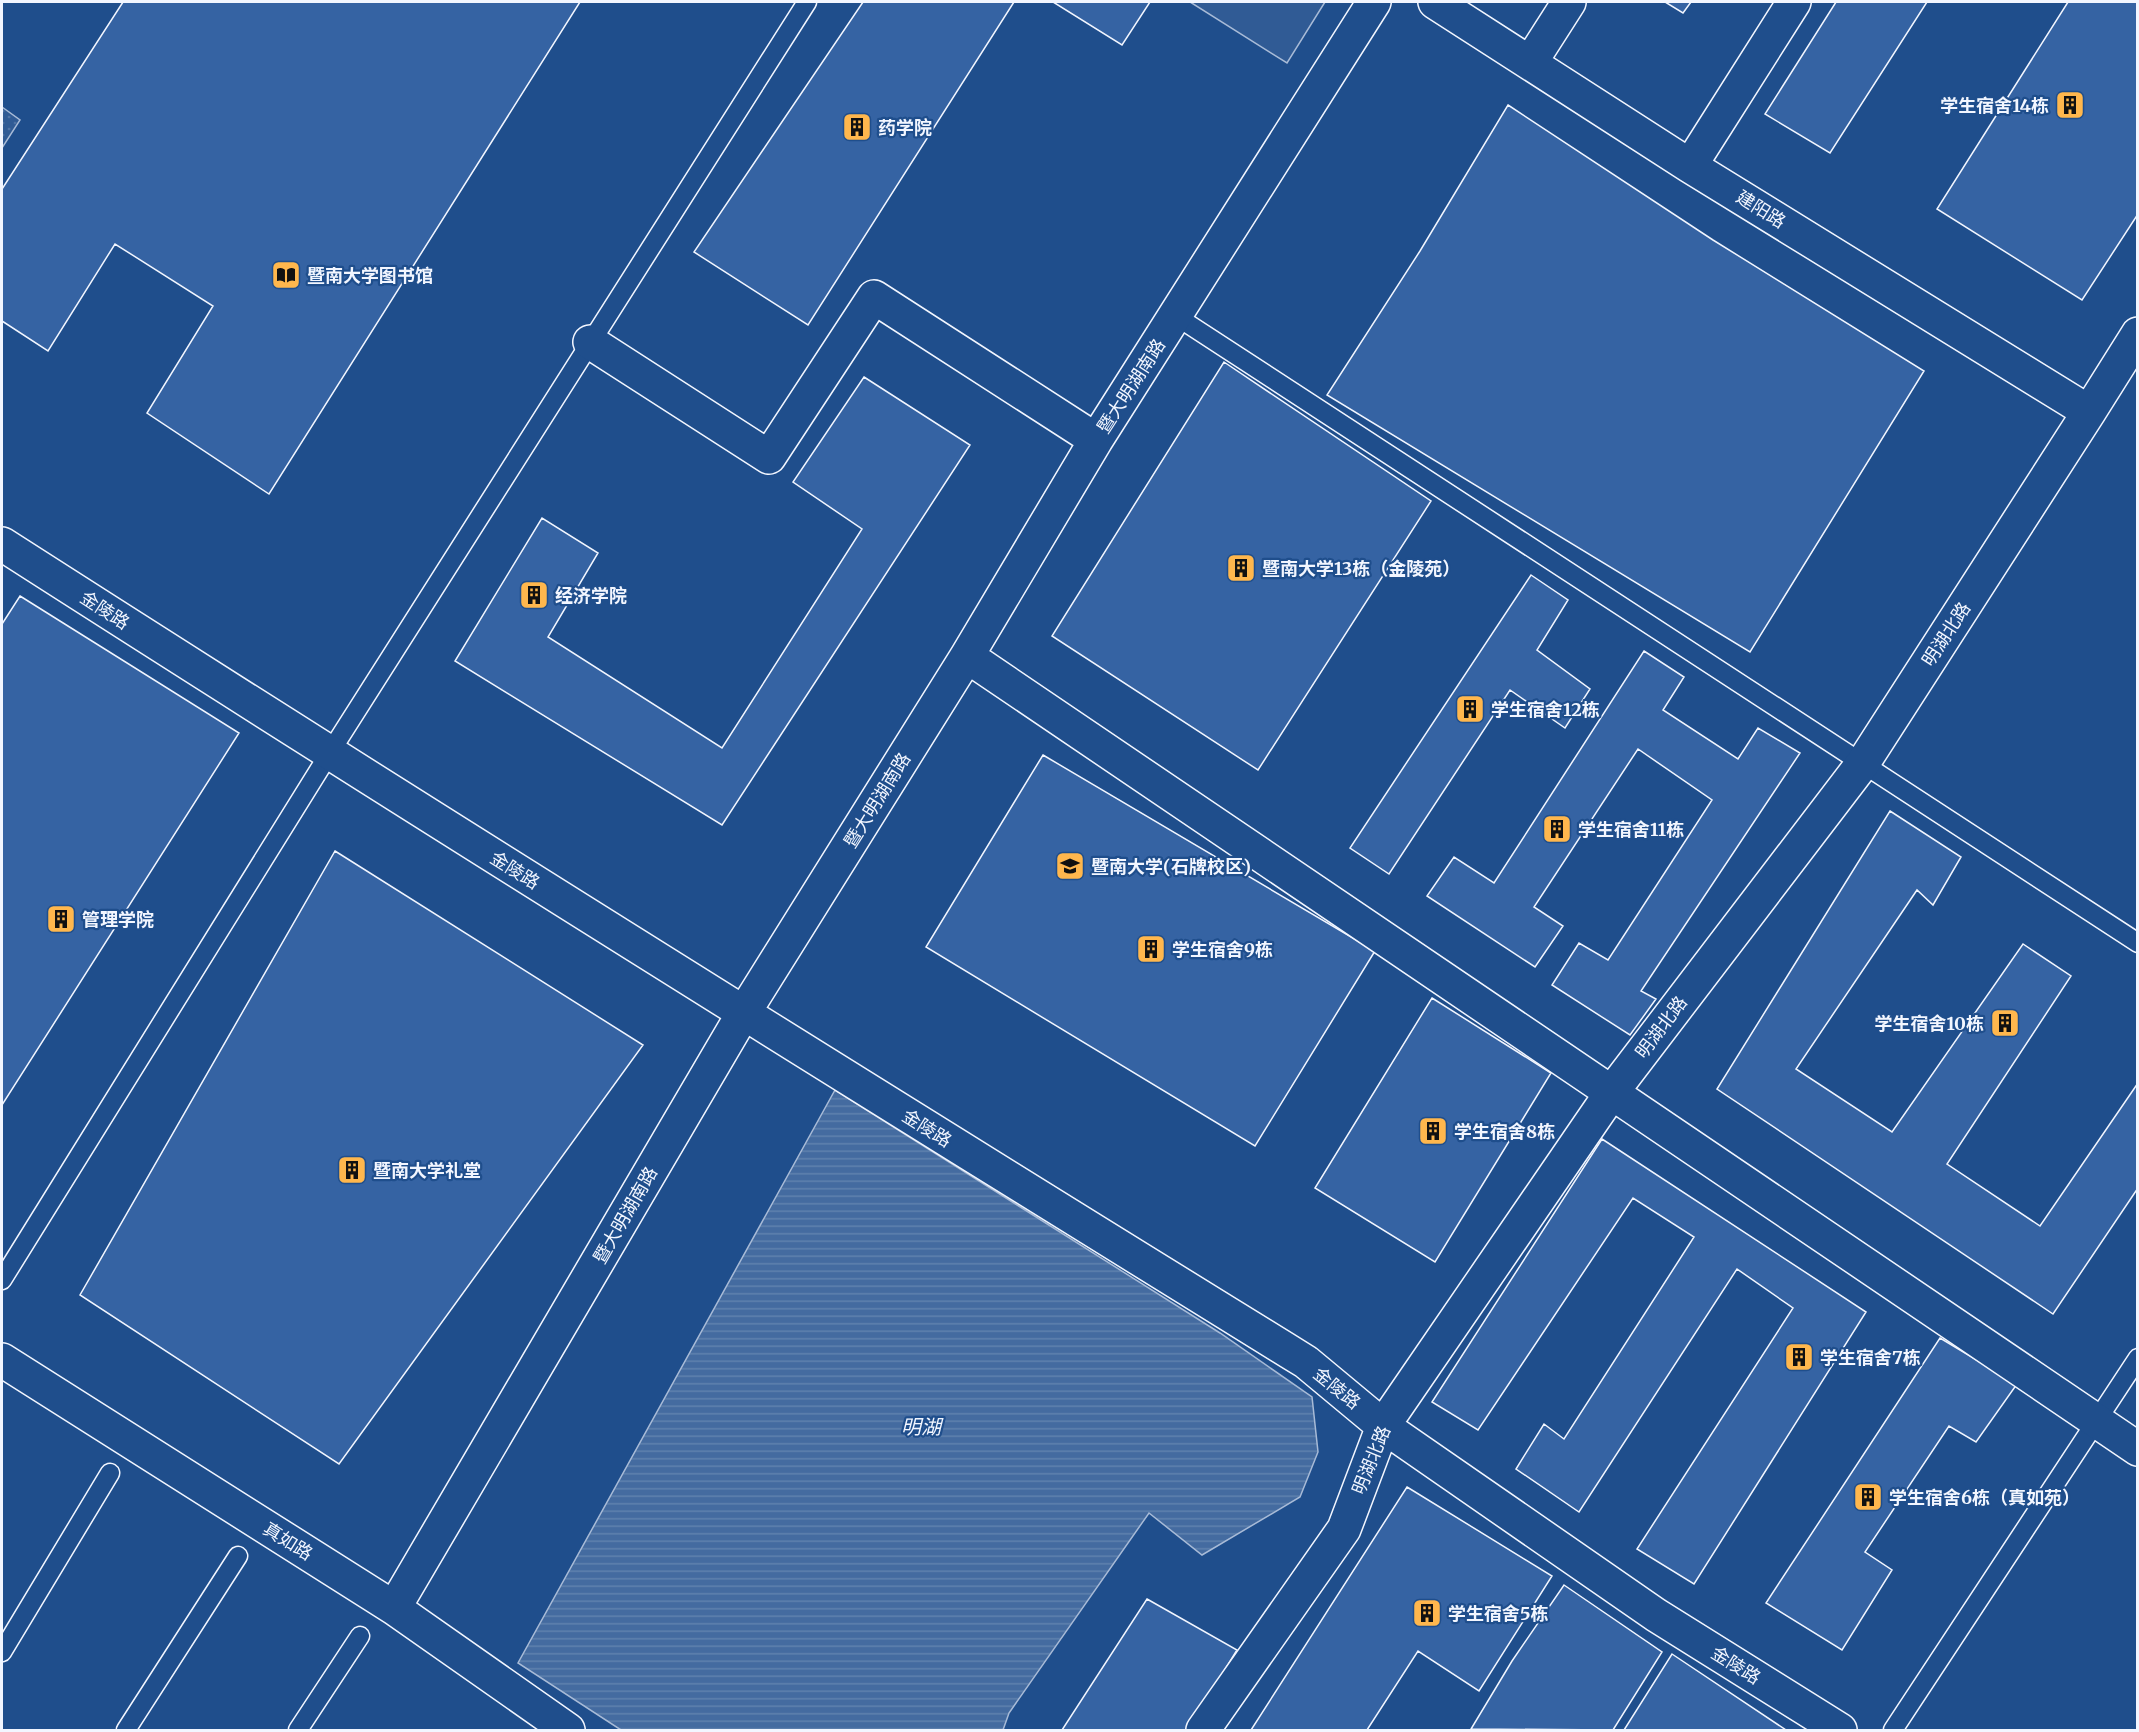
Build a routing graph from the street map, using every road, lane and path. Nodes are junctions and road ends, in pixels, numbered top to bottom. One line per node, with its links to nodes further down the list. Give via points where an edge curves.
1 (807, 2): 10 (lane)
2 (1374, 2): 8 (street, 暨大明湖南路)
3 (1435, 2): 6 (street, 建阳路)
4 (1569, 2): 6 (street)
5 (1794, 2): 7 (street)
6 (1530, 63): 7 (street, 建阳路)
7 (1690, 166): 11 (street, 建阳路)
8 (1176, 316): 12 (street, 暨大明湖南路); 16 (lane)
9 (2138, 334): 11 (street, 明湖北路)
10 (590, 342): 12 (street, via 769,457 874,297); 15 (lane)
11 (2089, 412): 16 (street, 明湖北路)
12 (1096, 440): 14 (street, 暨大明湖南路)
13 (2, 544): 15 (street, 金陵路)
14 (967, 656): 18 (street, 暨大明湖南路); 19 (street)
15 (329, 754): 18 (street, 金陵路); 20 (lane)
16 (1863, 763): 17 (lane); 19 (street, 明湖北路)
17 (2138, 943)
18 (743, 1014): 24 (street, 金陵路, via 1306,1362); 28 (street, 暨大明湖南路)
19 (1612, 1092): 23 (street); 24 (street, 明湖北路)
20 (2, 1280)
21 (2138, 1358): 23 (lane)
22 (2, 1360): 28 (street, 真如路)
23 (2097, 1421): 25 (street); 36 (lane)
24 (1383, 1426): 34 (street, 明湖北路, via 1344,1529); 35 (street, 金陵路, via 1656,1615)
25 (2138, 1449)
26 (110, 1473): 30 (lane)
27 (238, 1556): 32 (lane)
28 (394, 1608): 31 (street, 真如路)
29 (360, 1636): 33 (lane)
30 (2, 1652)
31 (561, 1728)
32 (126, 1731)
33 (298, 1731)
34 (1203, 1731)
35 (1840, 1731)
36 (1893, 1731)

